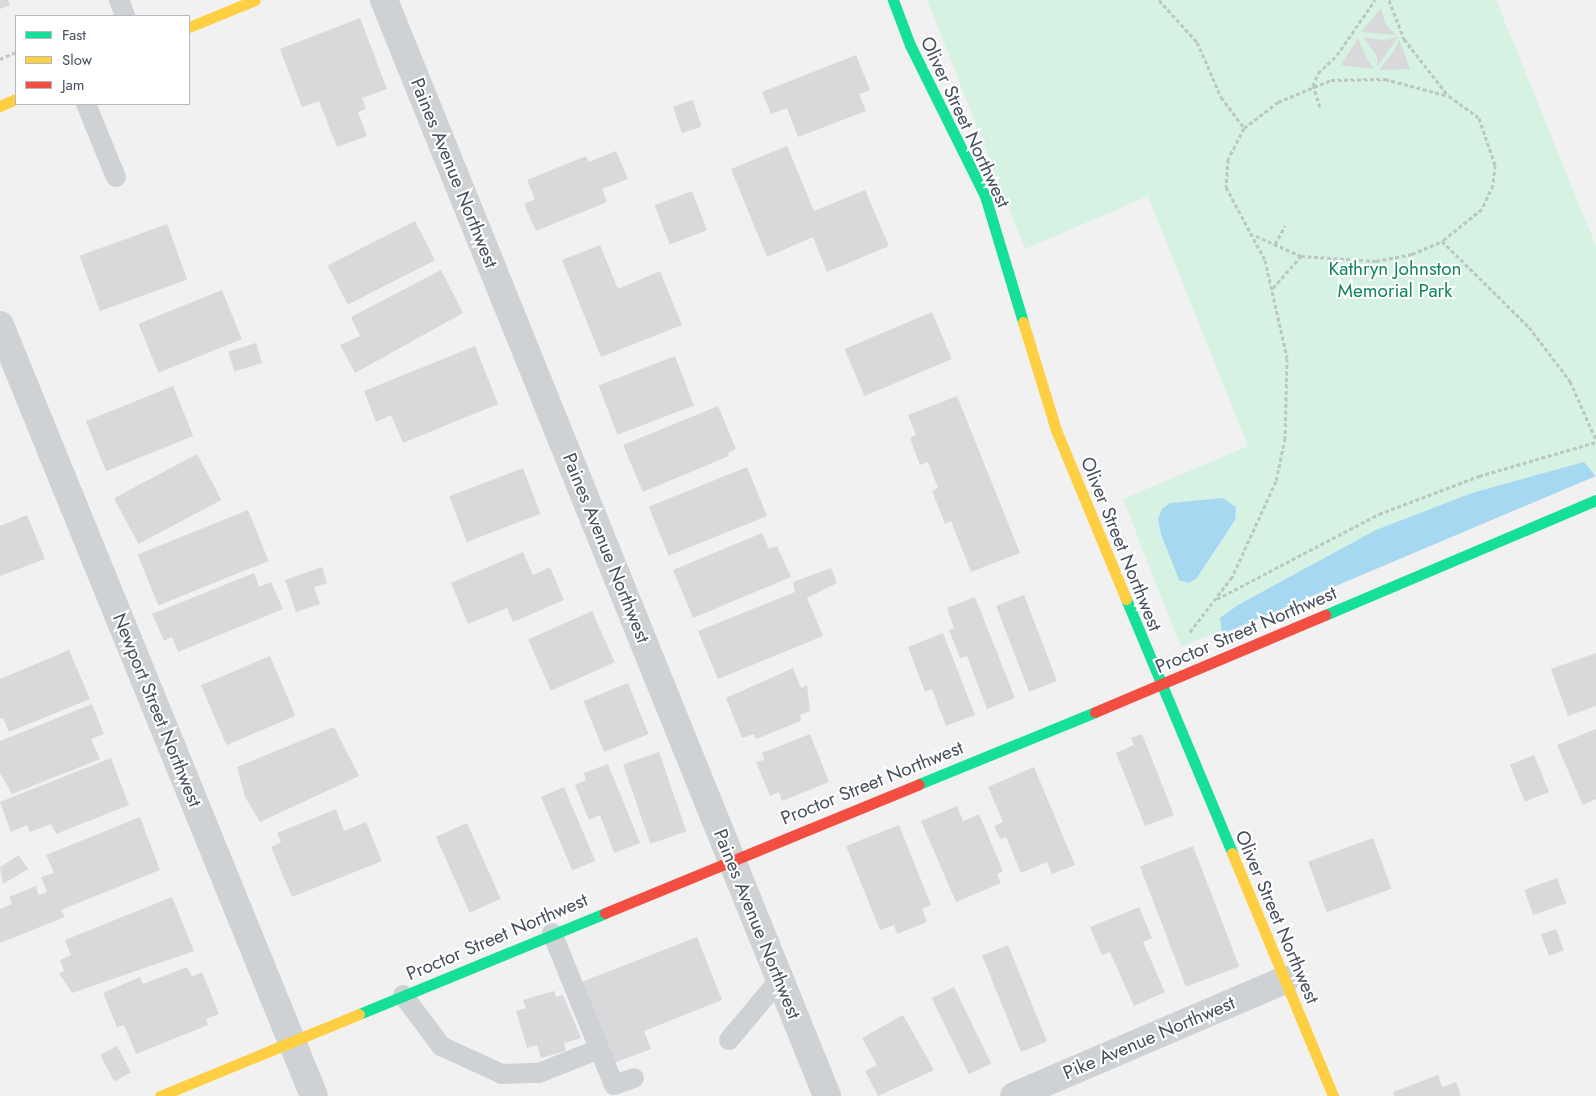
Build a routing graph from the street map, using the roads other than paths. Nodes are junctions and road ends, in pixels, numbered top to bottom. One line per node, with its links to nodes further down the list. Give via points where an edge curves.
1 (119, 0): 5 (lane)
2 (255, 0): 6 (street)
3 (384, 0): 14 (street, Paines Avenue Northwest)
4 (893, 0): 13 (street, Oliver Street Northwest, via 985,196 1056,430)
5 (125, 15)
6 (190, 27)
7 (15, 99): 9 (street)
8 (86, 105): 10 (lane)
9 (0, 106)
10 (116, 177)
11 (0, 325): 20 (street, Newport Street Northwest)
12 (1596, 500): 13 (street, Proctor Street Northwest)
13 (1160, 685): 14 (street, Proctor Street Northwest); 17 (street, Oliver Street Northwest)
14 (731, 858): 15 (street, Proctor Street Northwest); 16 (street, Paines Avenue Northwest)
15 (552, 933): 18 (street, Proctor Street Northwest); 21 (lane)
16 (780, 979): 19 (lane); 25 (street, Paines Avenue Northwest)
17 (1285, 980): 26 (street, Pike Avenue Northwest); 27 (street, Oliver Street Northwest)
18 (403, 995): 20 (street, Proctor Street Northwest); 21 (lane, via 441,1046 502,1074 538,1073)
19 (729, 1040)
20 (291, 1042): 23 (street, Proctor Street Northwest); 24 (street, Newport Street Northwest)
21 (599, 1049): 22 (lane, via 614,1086)
22 (634, 1078)
23 (160, 1096)
24 (314, 1096)
25 (827, 1096)
26 (1014, 1096)
27 (1333, 1096)

